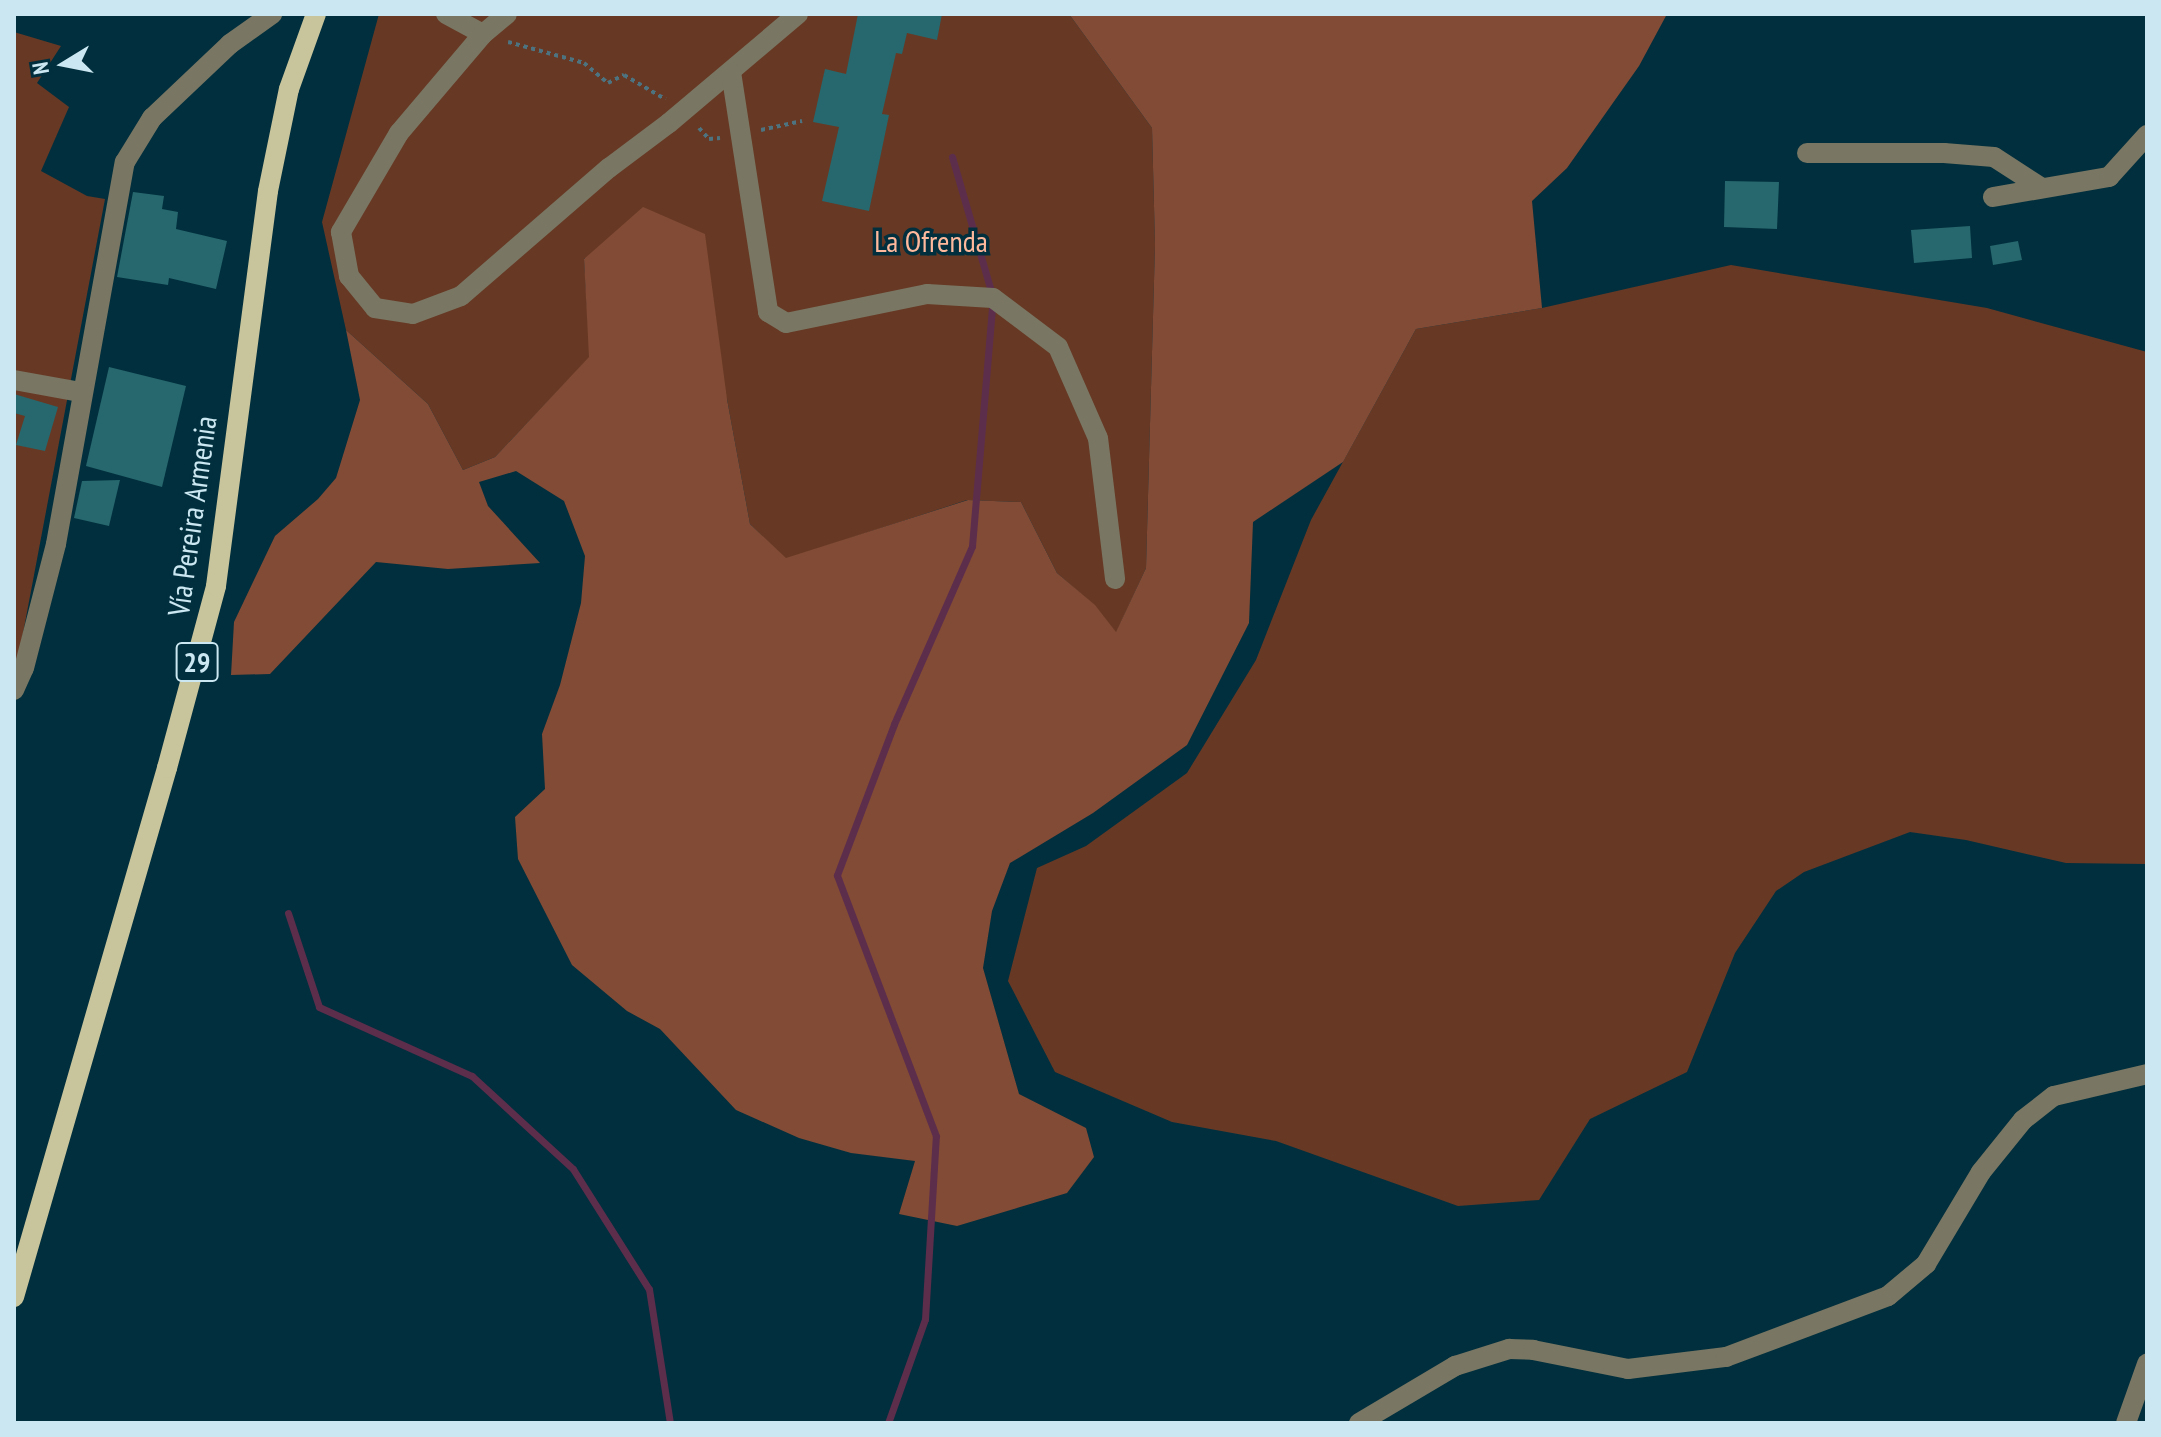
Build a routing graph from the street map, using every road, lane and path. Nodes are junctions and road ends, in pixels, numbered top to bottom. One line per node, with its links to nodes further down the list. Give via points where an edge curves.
1 (272, 14): 16 (street, via 230,44 152,118 125,162)
2 (316, 14): 20 (main road, Vía Pereira Armenia / 29, via 289,89 268,191 216,586)
3 (446, 14): 6 (street)
4 (507, 14): 6 (street)
5 (798, 14): 7 (street)
6 (483, 34): 8 (path, via 584,63 608,83 624,75); 8 (street, via 399,133 341,232 349,276 375,308 413,314 461,296)
7 (731, 72): 8 (street); 10 (street)
8 (683, 109): 10 (path, via 709,139)
9 (802, 121): 10 (path)
10 (739, 135): 17 (street, via 768,312 786,323 927,294 993,298 1058,347 1098,438)
11 (2147, 135): 13 (street, via 2109,177)
12 (1807, 153): 13 (street, via 1994,157)
13 (2042, 188): 14 (street)
14 (1993, 197)
15 (14, 380): 16 (street)
16 (81, 392): 18 (street, via 56,544)
17 (1115, 579)
18 (14, 690)
19 (2147, 1074): 22 (street, via 2054,1096 2023,1120 1981,1172 1926,1264 1888,1296 1726,1357 1628,1369 1509,1349 1455,1366)
20 (14, 1297)
21 (2147, 1364): 23 (street)
22 (1359, 1423)
23 (2126, 1423)

